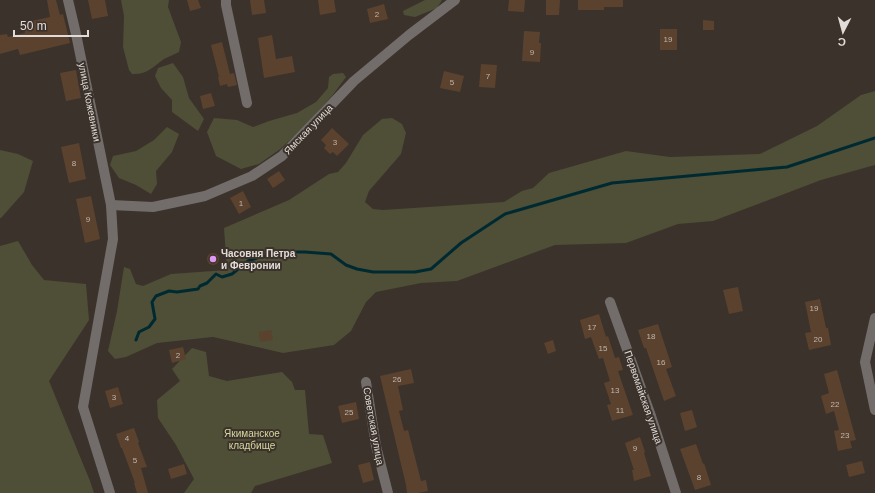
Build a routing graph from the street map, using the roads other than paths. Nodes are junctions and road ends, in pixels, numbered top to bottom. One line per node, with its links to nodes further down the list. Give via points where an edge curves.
1 (68, 0): 5 (street, улица Кожевники)
2 (226, 0): 4 (street)
3 (455, 0): 5 (street, Ямская улица, via 354,81 282,156 252,176 205,196 153,207)
4 (247, 103)
5 (111, 205): 10 (street, улица Кожевники, via 113,239 83,407)
6 (610, 302): 12 (street, Первомайская улица)
7 (875, 318): 9 (street, via 865,362)
8 (366, 382): 11 (street, Советская улица, via 376,446)
9 (875, 410)
10 (110, 493)
11 (388, 493)
12 (676, 493)

